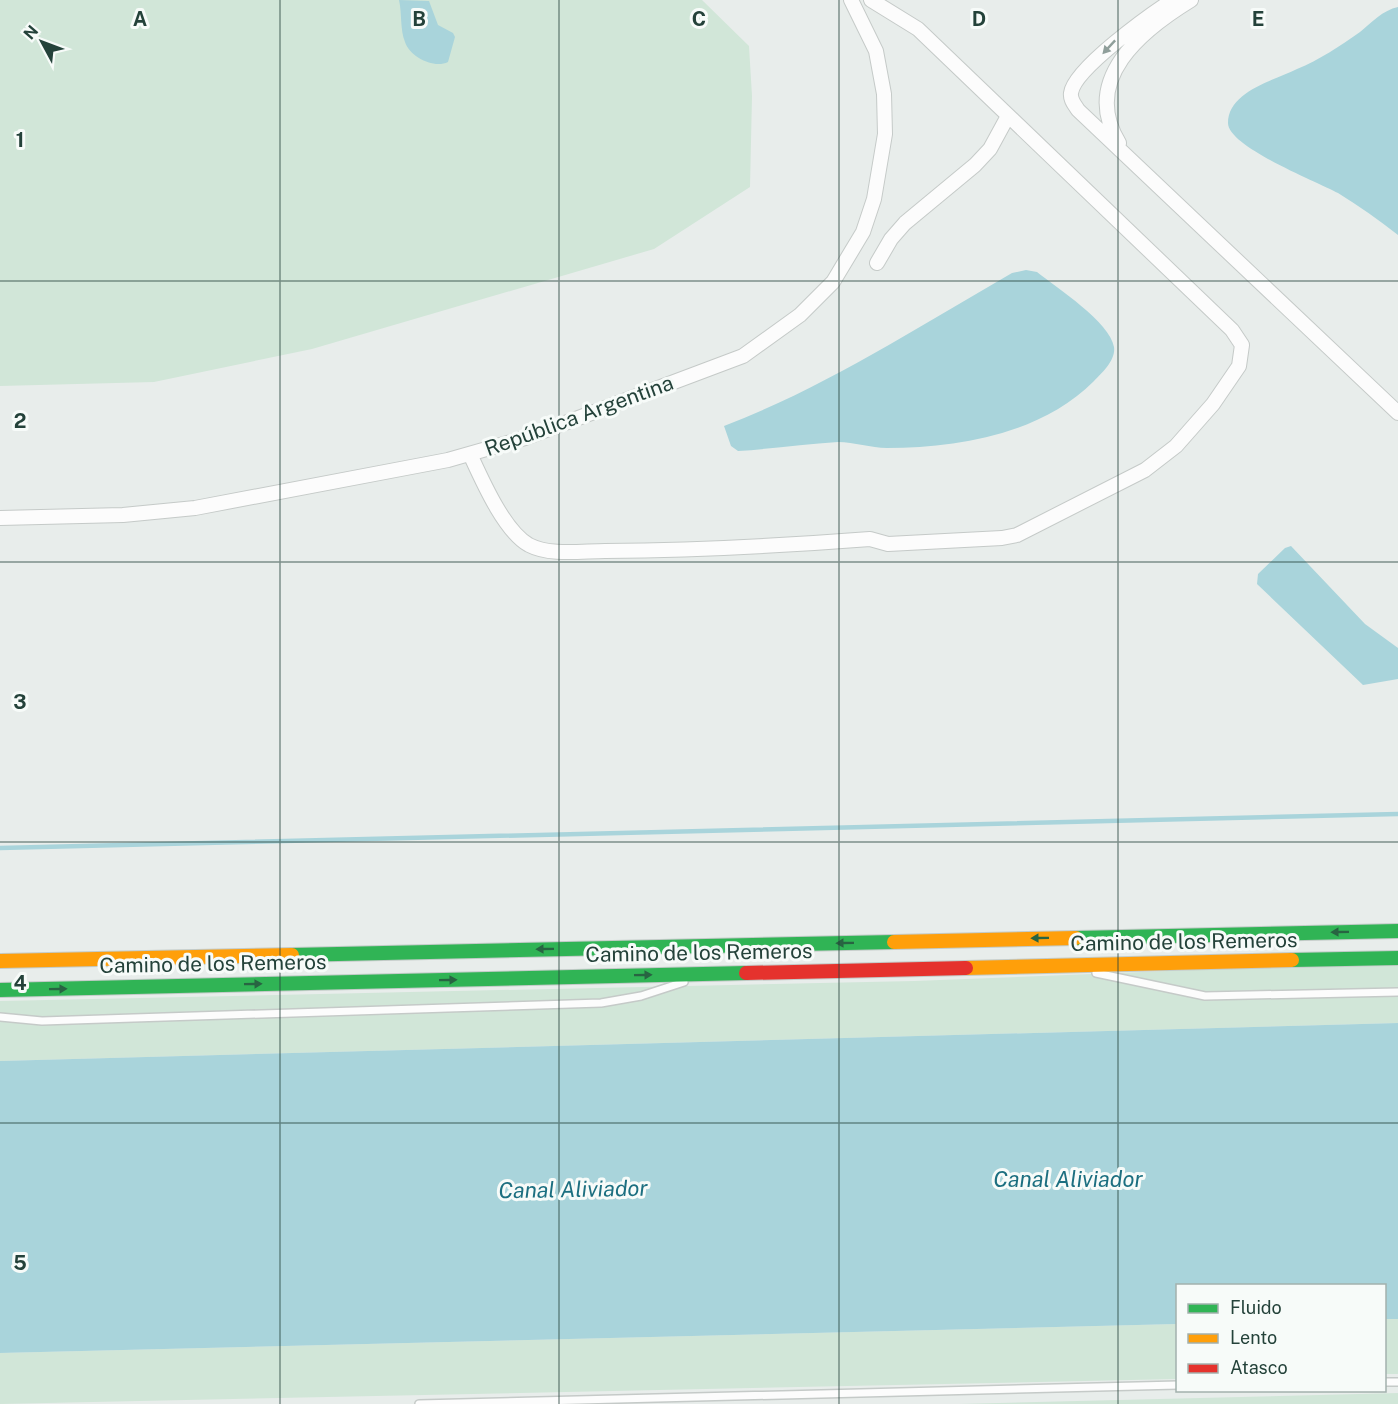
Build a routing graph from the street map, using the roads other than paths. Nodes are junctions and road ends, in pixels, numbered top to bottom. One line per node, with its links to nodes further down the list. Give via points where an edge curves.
1 (851, 0): 9 (street, República Argentina, via 876,51 884,94 885,134 874,199 863,232 833,282 800,315 743,356 525,438)
2 (871, 0): 5 (street, via 918,29)
3 (1173, 0): 6 (street, one-way to 6, via 1116,40 1071,92 1078,110)
4 (1191, 0): 6 (street, via 1143,32 1126,51 1110,80 1109,121)
5 (1008, 116): 7 (street, via 990,149 905,223); 9 (street, via 1192,289 1242,345 1239,366 1213,404 1176,446 1145,471 1017,535 1002,538 888,544 870,539 751,549 546,550 517,537 485,487)
6 (1125, 153): 8 (street)
7 (877, 263)
8 (1398, 413)
9 (470, 454): 10 (street, República Argentina, via 195,508 123,515)
10 (0, 518)
11 (1398, 931): 13 (main road, Camino de los Remeros, one-way to 13)
12 (1398, 958): 14 (main road, Camino de los Remeros)
13 (0, 961)
14 (1065, 966): 15 (main road, Camino de los Remeros); 17 (lane, via 1205,996)
15 (707, 974): 16 (main road, Camino de los Remeros, one-way to 15); 18 (lane, via 641,996 602,1003 42,1021)
16 (0, 990)
17 (1398, 992)
18 (0, 1017)
19 (1176, 1384): 20 (lane)
20 (419, 1404)

